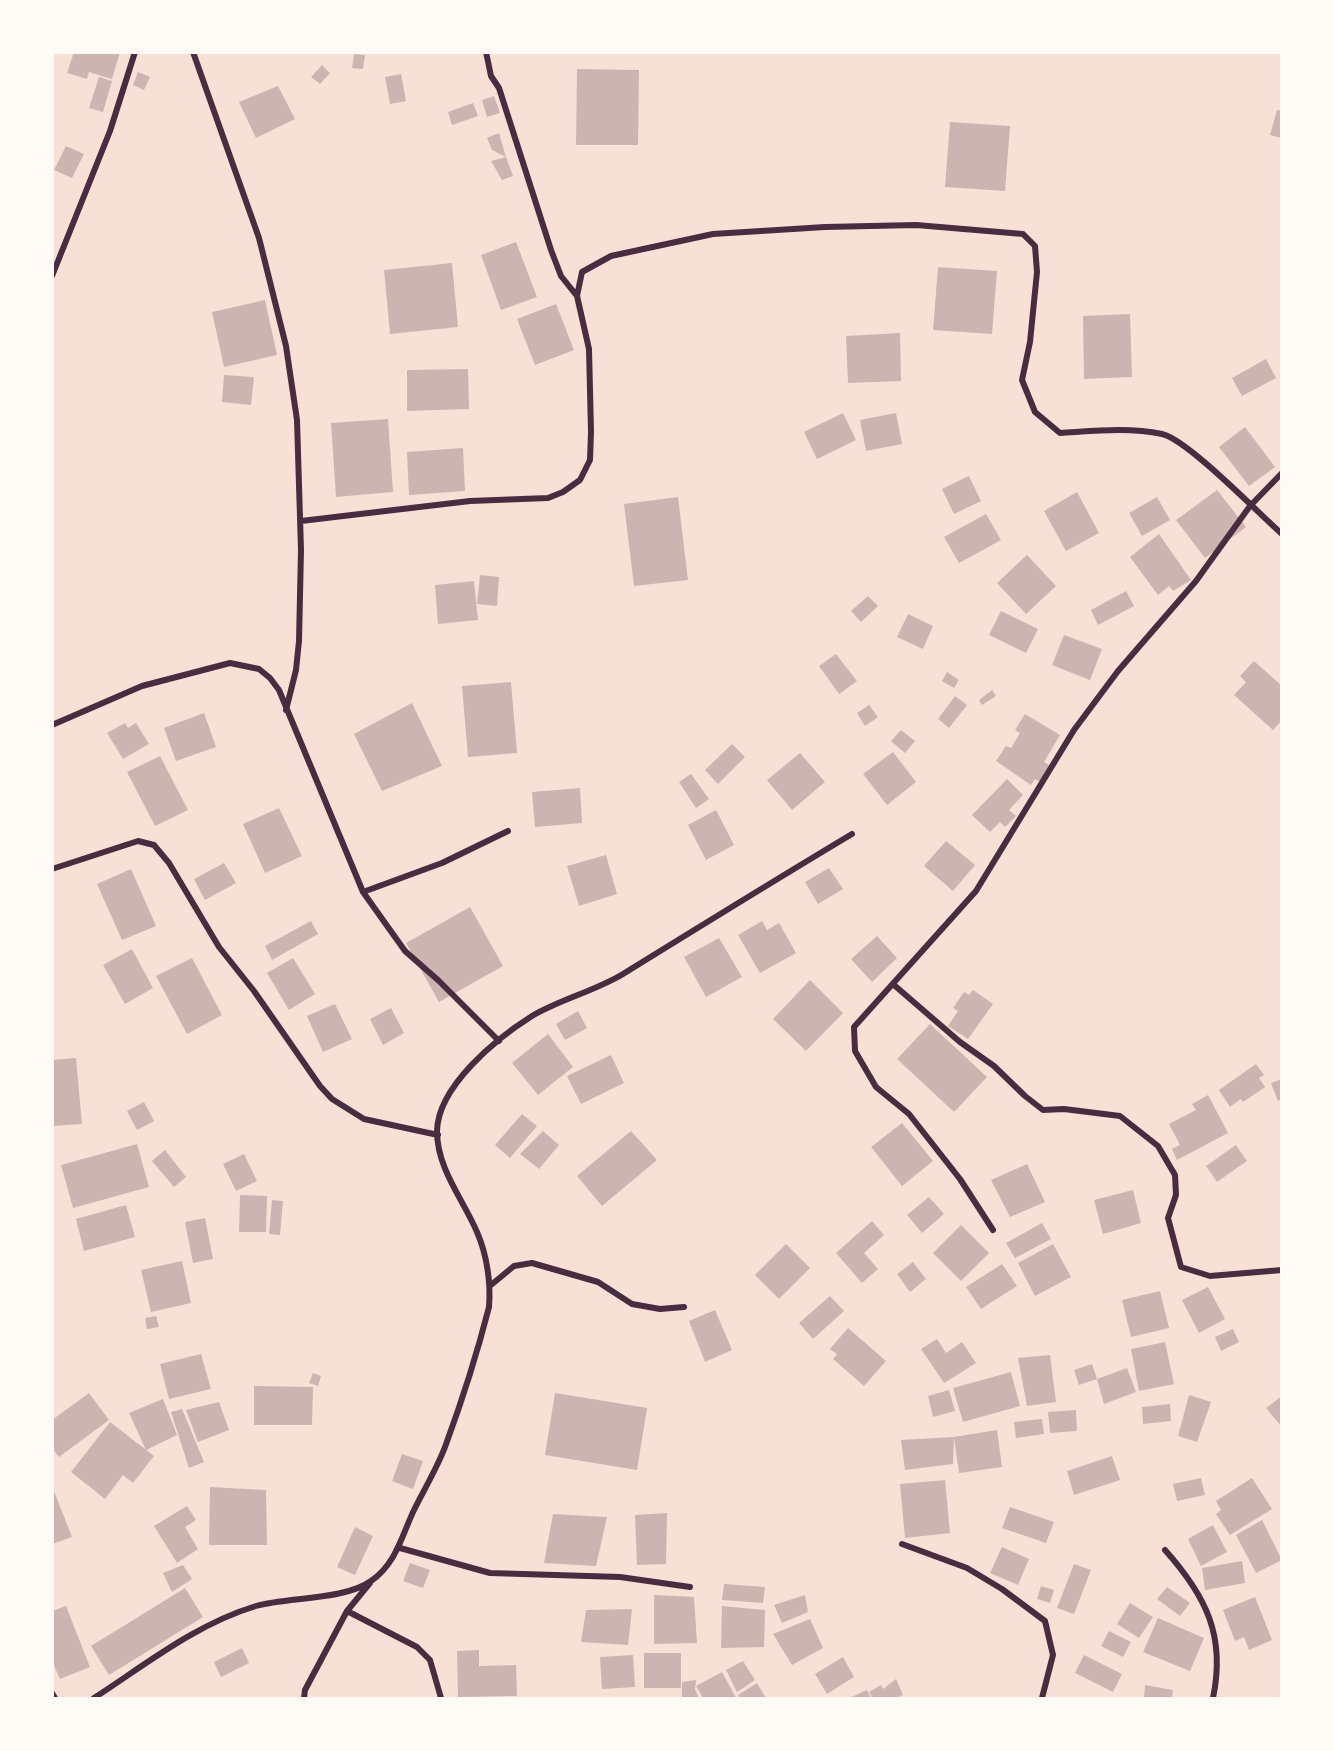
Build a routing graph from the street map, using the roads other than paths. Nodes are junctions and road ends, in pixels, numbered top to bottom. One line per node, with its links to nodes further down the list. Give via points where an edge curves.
1 (135, 52): 4 (street, via 110,131)
2 (193, 52): 8 (street, via 259,238 286,346 297,420)
3 (486, 52): 5 (street, via 551,250 561,276)
4 (52, 276)
5 (577, 296): 7 (street, via 582,273 611,256 713,234 916,225 1023,234 1035,246 1037,272 1022,380 1035,412 1060,433 1124,430 1164,435 1188,448); 8 (street, via 589,349 590,403 590,460 580,480 548,498 470,501)
6 (1281, 473): 7 (street)
7 (1250, 506): 9 (street); 16 (street, via 1196,581 1118,671 1074,730 976,891)
8 (301, 521): 10 (street, via 297,670)
9 (1281, 534)
10 (286, 710): 11 (street, via 270,678 259,669 230,663 142,686); 15 (street)
11 (52, 725)
12 (508, 831): 15 (street, via 451,859)
13 (852, 834): 17 (street, via 620,976 532,1016)
14 (52, 869): 18 (street, via 138,841 154,846 169,863 219,947 332,1099 364,1119)
15 (363, 892): 17 (street, via 405,951)
16 (894, 985): 19 (street, via 854,1028 855,1051 876,1088 909,1114 960,1179); 20 (street, via 1043,1110 1120,1116 1158,1146 1175,1175 1176,1195 1168,1218 1181,1267 1210,1276)
17 (499, 1041): 18 (street, via 455,1082 441,1110)
18 (438, 1135): 21 (street, via 451,1183 478,1233)
19 (993, 1230)
20 (1281, 1270)
21 (490, 1285): 22 (street, via 514,1266 532,1263 598,1282 632,1304 660,1309); 24 (street, via 486,1318 459,1407)
22 (684, 1306)
23 (902, 1544): 34 (street, via 967,1568 1002,1588 1045,1621 1053,1655)
24 (400, 1548): 26 (street); 27 (street, via 490,1573 620,1577)
25 (1165, 1550): 35 (street, via 1200,1593 1214,1633 1219,1672)
26 (371, 1582): 28 (street); 31 (street, via 333,1594 256,1606 225,1617)
27 (690, 1587)
28 (347, 1611): 32 (street); 33 (street, via 417,1647 430,1660)
29 (52, 1693): 30 (street)
30 (55, 1698)
31 (94, 1698)
32 (304, 1698)
33 (441, 1698)
34 (1042, 1698)
35 (1213, 1698)

